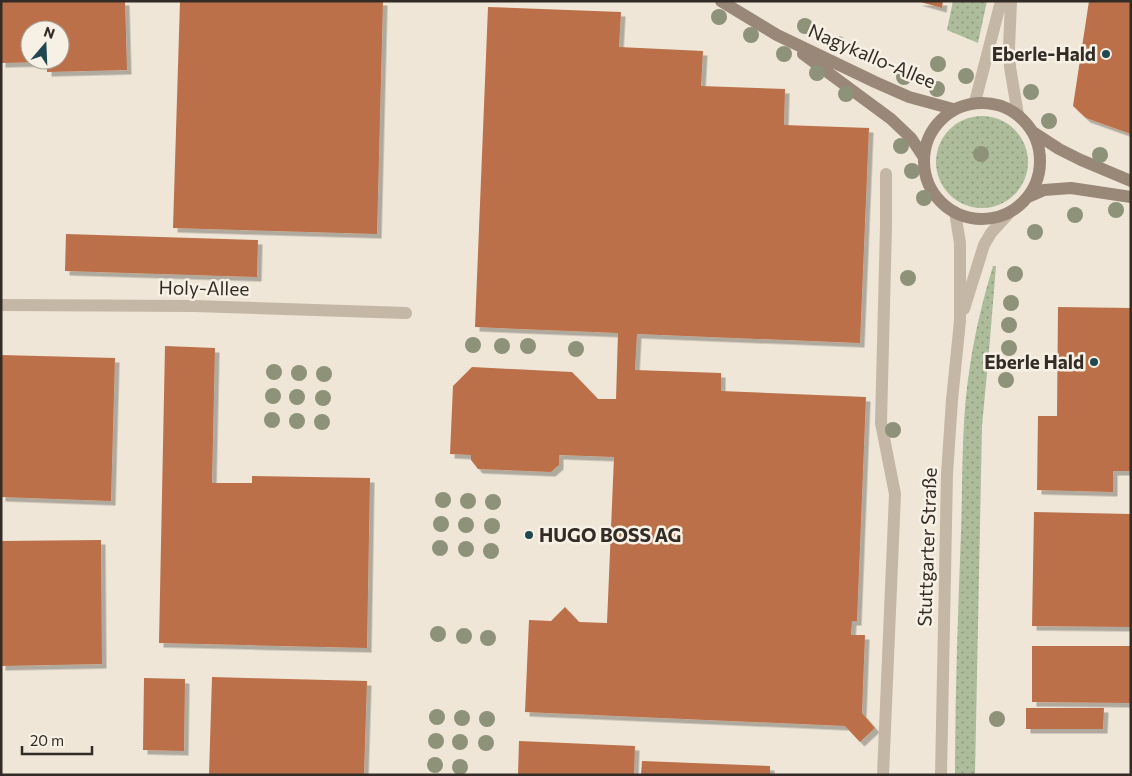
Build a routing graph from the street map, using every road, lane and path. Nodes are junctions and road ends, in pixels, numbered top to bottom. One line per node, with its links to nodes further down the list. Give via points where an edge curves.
1 (721, 1): 4 (main road, Nagykallo-Allee)
2 (1001, 1): 5 (street)
3 (1011, 1): 7 (street, via 1010,67)
4 (777, 35): 6 (main road, Nagykallo-Allee, via 892,90); 9 (main road, Nagykallo-Allee, via 891,119 911,138)
5 (975, 102): 6 (main road); 7 (main road, via 998,104)
6 (953, 109): 9 (main road, via 929,134)
7 (1018, 115): 8 (main road)
8 (1033, 132): 11 (main road, via 1081,160); 12 (main road, via 1039,148 1040,166)
9 (923, 156): 14 (main road, via 930,189)
10 (886, 174): 19 (street, via 881,422 895,494)
11 (1131, 181)
12 (1028, 197): 13 (main road, via 1044,190 1071,188); 15 (main road)
13 (1131, 197)
14 (955, 212): 15 (main road, via 977,219); 18 (street, Stuttgarter Straße, via 960,243)
15 (1010, 212): 18 (street, Stuttgarter Straße, via 984,245)
16 (1, 305): 17 (street, Holy-Allee, via 184,306)
17 (406, 313)
18 (960, 321): 20 (street, Stuttgarter Straße, via 947,474)
19 (883, 775)
20 (941, 775)

